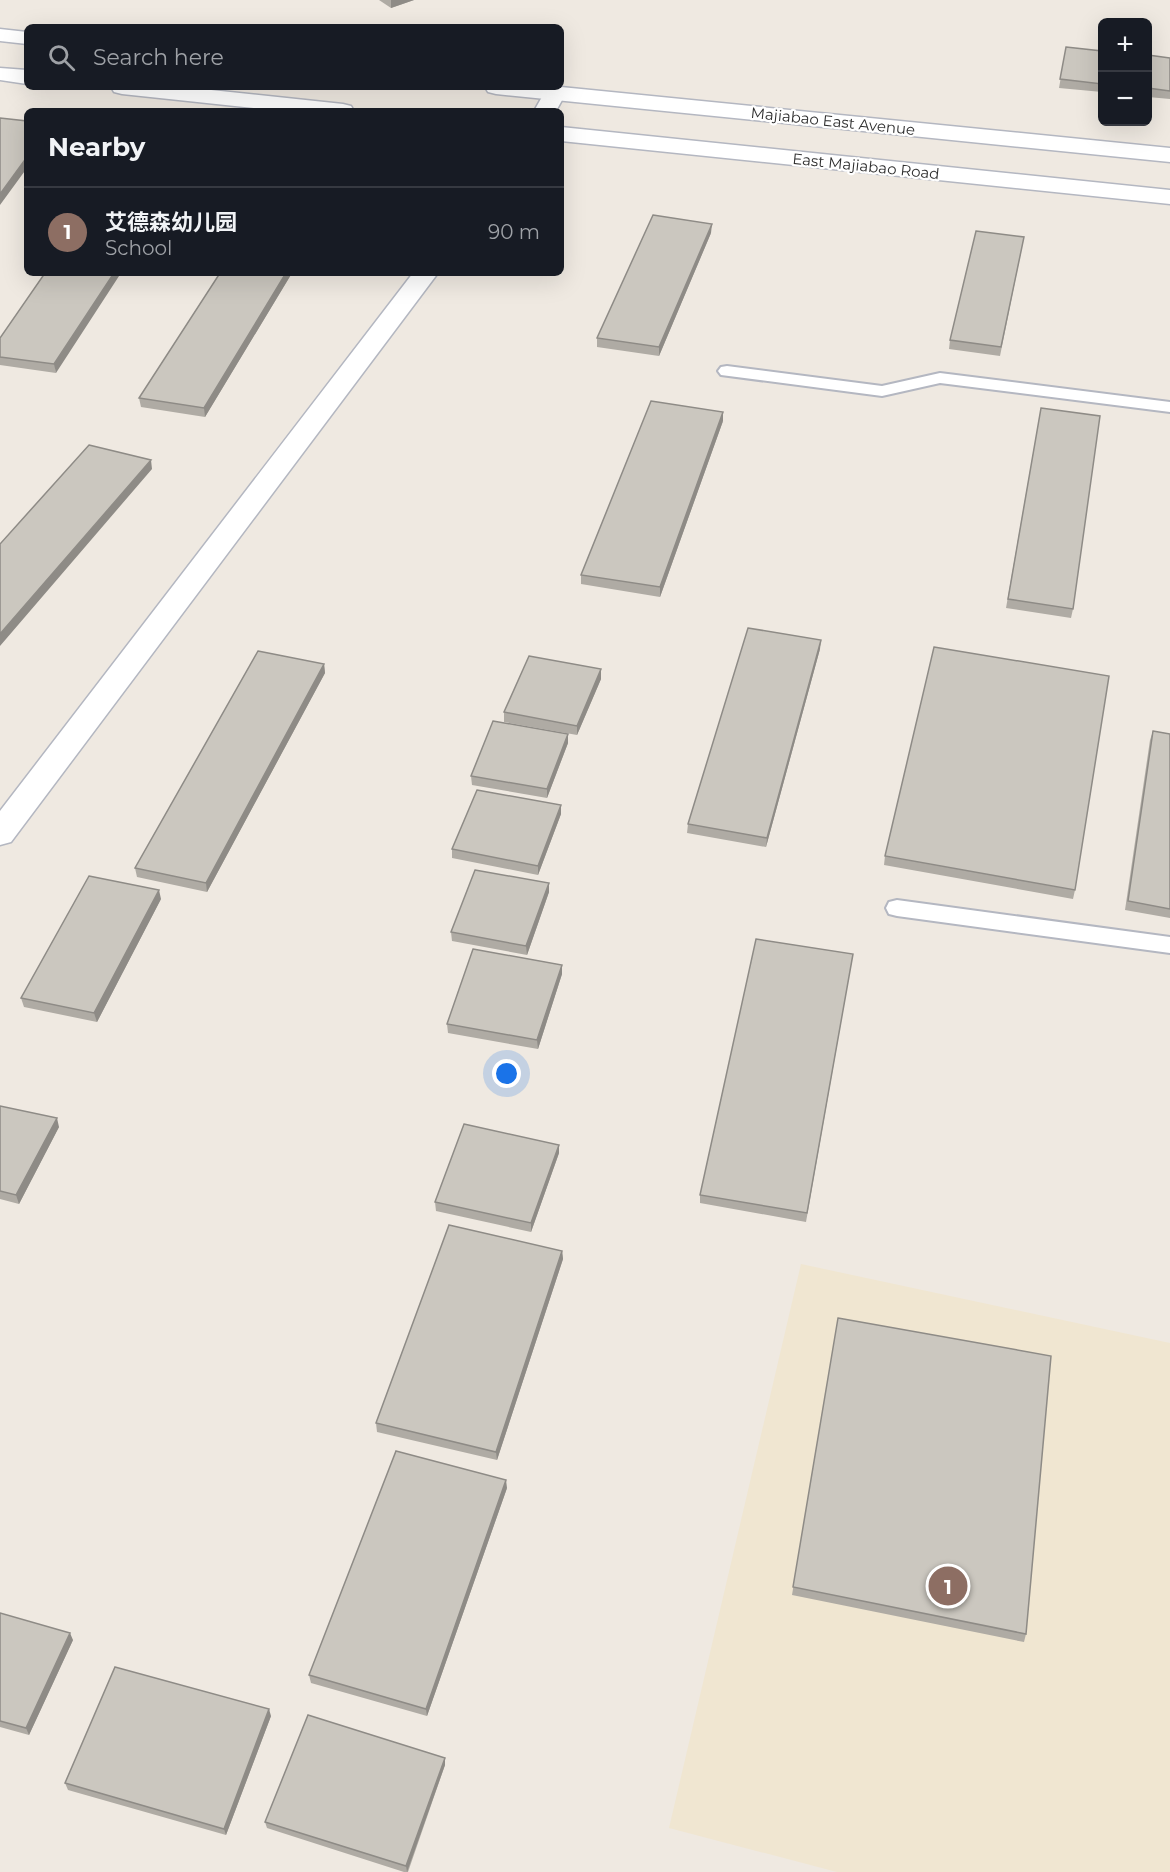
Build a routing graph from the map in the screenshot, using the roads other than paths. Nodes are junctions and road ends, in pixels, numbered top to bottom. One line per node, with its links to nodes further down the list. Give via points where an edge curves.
1 (0, 35): 2 (main road)
2 (24, 38)
3 (0, 74): 4 (main road)
4 (24, 77)
5 (150, 90): 8 (main road)
6 (507, 90): 7 (main road, Majiabao East Avenue)
7 (550, 102): 10 (main road, Majiabao East Avenue)
8 (315, 108)
9 (564, 134): 11 (main road, East Majiabao Road)
10 (1170, 155)
11 (1170, 197)
12 (424, 276): 15 (main road)
13 (727, 371): 14 (lane, via 882,391 940,378)
14 (1170, 407)
15 (0, 834)
16 (897, 908): 17 (lane)
17 (1170, 945)

